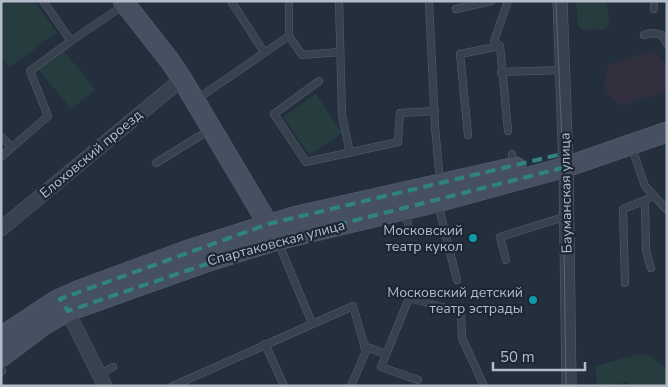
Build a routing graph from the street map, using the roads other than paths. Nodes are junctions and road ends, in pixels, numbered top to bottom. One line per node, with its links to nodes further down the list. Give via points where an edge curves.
1 (43, 1): 13 (lane)
2 (231, 1): 16 (lane)
3 (339, 1): 17 (lane)
4 (429, 1): 23 (lane)
5 (491, 1): 10 (lane)
6 (508, 1): 15 (lane, via 494,41)
7 (560, 1): 18 (street, Бауманская улица)
8 (124, 3): 13 (lane); 20 (main road)
9 (289, 4): 12 (lane)
10 (456, 9)
11 (644, 34): 14 (lane, via 662,35)
12 (289, 36): 16 (lane); 17 (lane, via 302,55)
13 (71, 40): 31 (lane, via 30,71 48,116)
14 (667, 44)
15 (500, 46): 19 (lane); 28 (lane, via 460,54)
16 (264, 52): 22 (lane)
17 (340, 52): 32 (lane, via 342,116)
18 (562, 70): 19 (lane); 34 (street, Бауманская улица)
19 (502, 72): 26 (lane)
20 (182, 79): 22 (main road); 41 (street, Елоховский проезд)
21 (319, 81): 32 (lane, via 274,114 306,162)
22 (194, 100): 25 (main road)
23 (434, 112): 32 (lane, via 400,113 398,142); 36 (lane)
24 (667, 118): 34 (main road)
25 (211, 128): 35 (lane); 42 (main road)
26 (508, 131)
27 (667, 132): 30 (main road)
28 (468, 136)
29 (1, 137): 31 (lane)
30 (631, 145): 34 (main road); 37 (lane, via 645,186)
31 (12, 147): 33 (lane)
32 (350, 153)
33 (1, 156)
34 (566, 160): 36 (main road, Спартаковская улица); 36 (main road, Спартаковская улица, via 514,161); 40 (street, Бауманская улица)
35 (156, 162)
36 (439, 193): 42 (main road, Спартаковская улица); 42 (main road, Спартаковская улица, via 406,219); 45 (lane)
37 (653, 195): 38 (lane); 39 (lane)
38 (645, 201): 44 (lane, via 646,251); 46 (lane, via 623,209)
39 (665, 206)
40 (567, 216): 43 (lane, via 500,237); 61 (street, Бауманская улица)
41 (1, 230)
42 (273, 232): 47 (main road, Спартаковская улица, via 206,262); 48 (lane)
43 (506, 260)
44 (651, 268)
45 (457, 280)
46 (625, 283)
47 (64, 305): 49 (main road, Спартаковская улица); 53 (main road, Спартаковская улица); 55 (street)
48 (312, 323): 50 (lane); 51 (lane, via 354,306)
49 (1, 337)
50 (265, 344): 57 (lane); 58 (lane)
51 (364, 346): 52 (lane); 59 (lane, via 366,351)
52 (386, 354): 56 (lane, via 381,367); 60 (lane, via 409,298 461,312 462,338)
53 (1, 358)
54 (113, 367): 55 (lane)
55 (102, 380)
56 (418, 380)
57 (174, 386)
58 (284, 386)
59 (351, 386)
60 (484, 386)
61 (568, 386)

